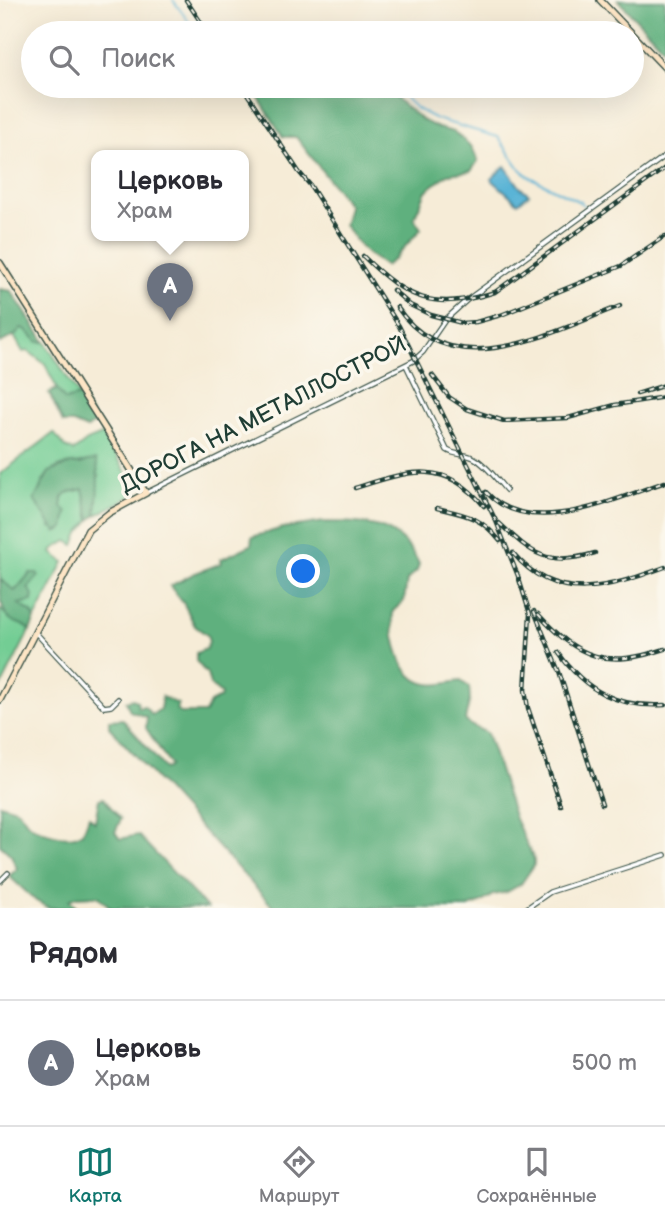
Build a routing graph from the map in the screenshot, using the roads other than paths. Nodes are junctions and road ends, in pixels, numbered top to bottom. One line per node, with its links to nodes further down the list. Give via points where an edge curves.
1 (600, 0): 2 (street)
2 (620, 21)
3 (644, 46): 4 (street)
4 (665, 68)
5 (665, 156): 7 (street, ДОРОГА НА МЕТАЛЛОСТРОЙ, via 467,300 445,320 423,352)
6 (0, 263): 9 (street)
7 (406, 365): 8 (street, via 447,450 477,459); 9 (street, ДОРОГА НА МЕТАЛЛОСТРОЙ)
8 (506, 490)
9 (146, 493): 10 (street, ДОРОГА НА МЕТАЛЛОСТРОЙ, via 88,530)
10 (35, 632): 11 (street, via 104,707); 12 (street, ДОРОГА НА МЕТАЛЛОСТРОЙ)
11 (118, 699)
12 (0, 700)
13 (665, 855): 16 (street, via 550,892)
14 (8, 873): 15 (street)
15 (0, 881)
16 (527, 908)

